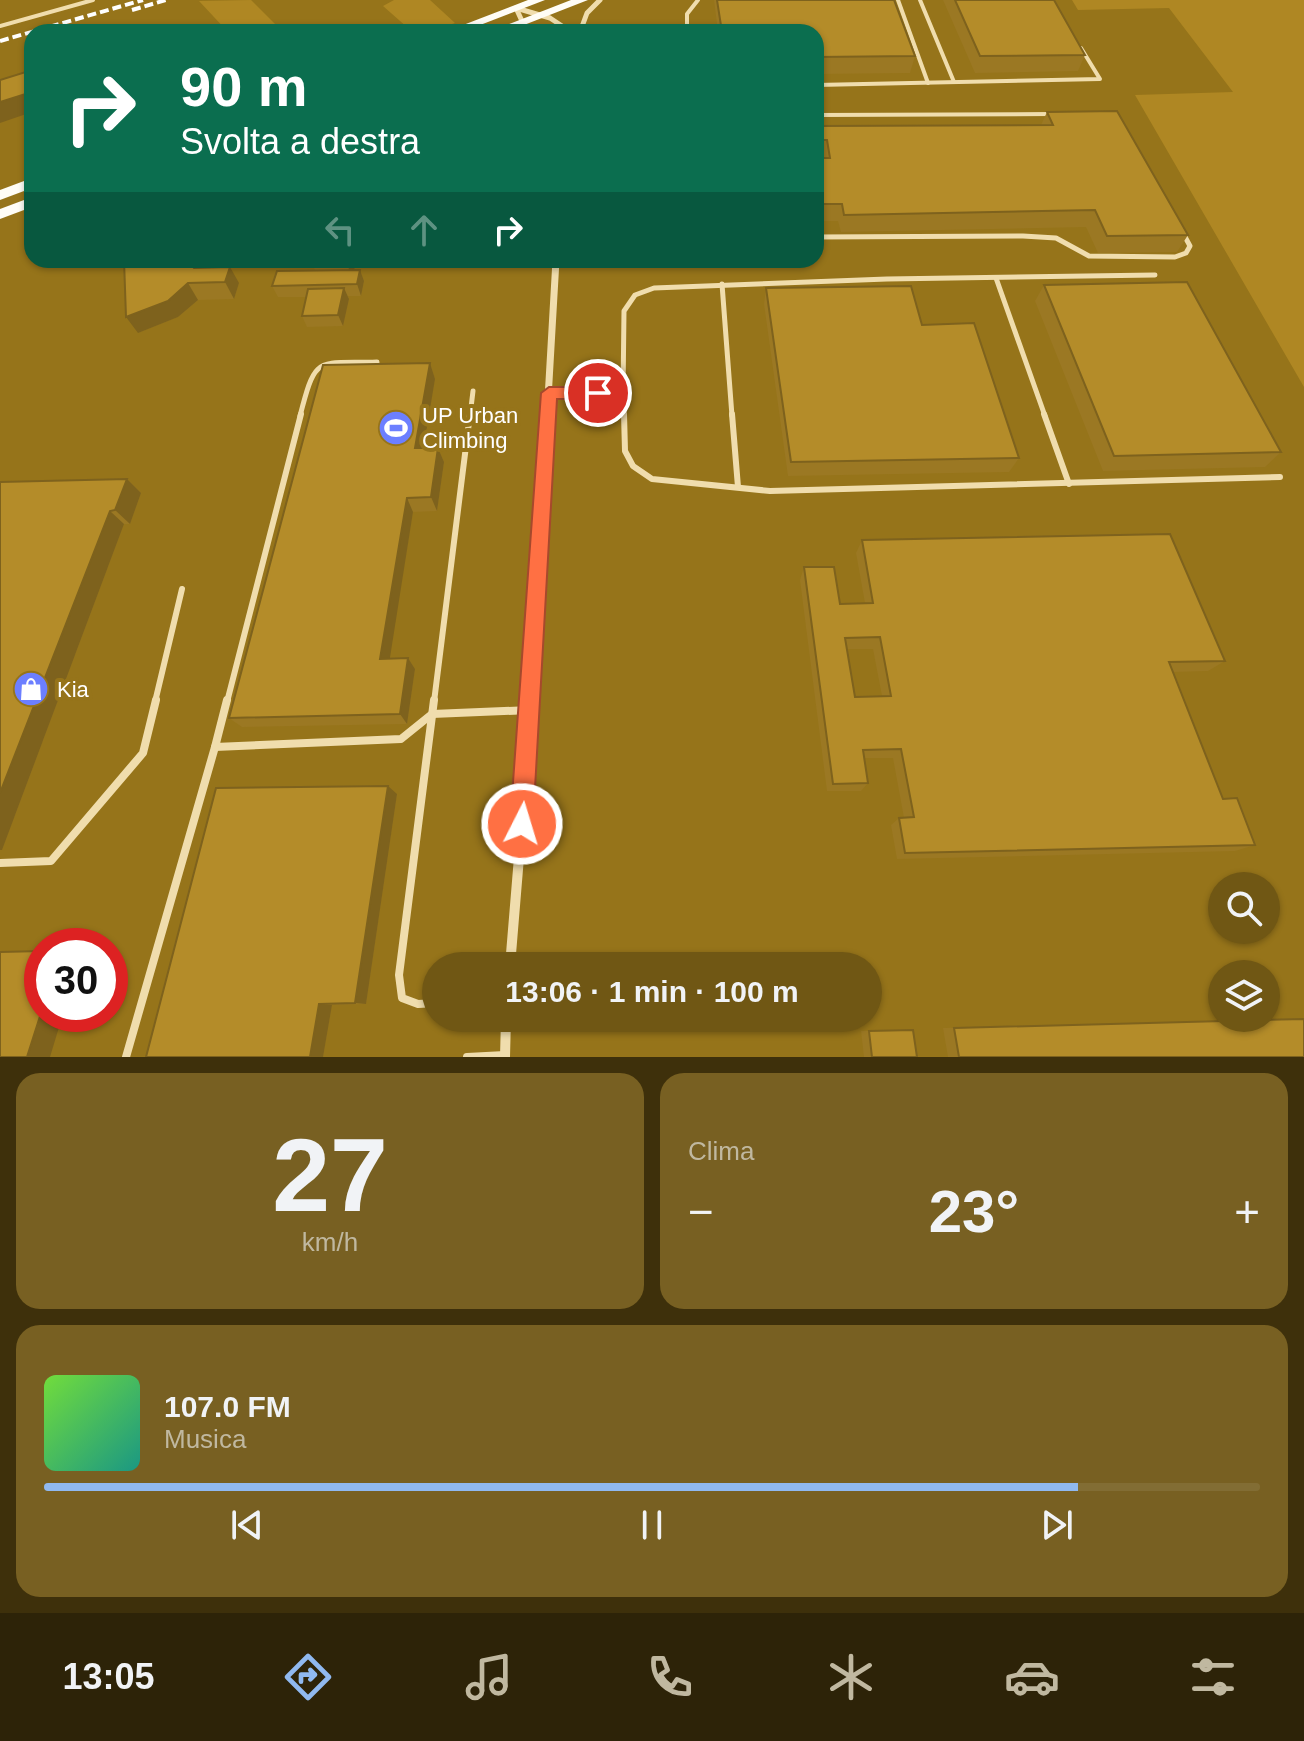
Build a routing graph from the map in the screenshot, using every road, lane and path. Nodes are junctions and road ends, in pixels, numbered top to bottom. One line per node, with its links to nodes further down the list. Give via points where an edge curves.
1 (93, 0): 16 (lane)
2 (539, 0): 8 (main road)
3 (582, 0): 9 (main road)
4 (600, 0): 14 (street)
5 (698, 0): 15 (lane, via 685,14)
6 (898, 0): 19 (lane)
7 (920, 0): 18 (lane)
8 (516, 8): 9 (street); 10 (main road); 11 (street)
9 (540, 15): 12 (main road); 13 (street)
10 (473, 24)
11 (523, 24)
12 (528, 24)
13 (561, 24)
14 (583, 24)
15 (686, 24)
16 (0, 26)
17 (1078, 43): 18 (lane, via 1100,79)
18 (954, 82): 19 (lane)
19 (928, 83): 20 (lane)
20 (824, 85)
21 (1065, 114): 22 (lane)
22 (824, 115)
23 (24, 186): 24 (main road)
24 (0, 195)
25 (24, 205): 26 (main road)
26 (0, 214)
27 (1182, 233): 28 (lane, via 1190,246 1186,253 1164,257 1089,256 1056,238 1023,236)
28 (824, 237)
29 (556, 268): 35 (street)
30 (1155, 275): 31 (lane)
31 (996, 278): 32 (lane); 38 (lane)
32 (722, 284): 36 (lane, via 654,288 635,295 624,311); 39 (lane)
33 (377, 362): 43 (lane, via 323,364 311,374)
34 (473, 391): 42 (lane)
35 (549, 393): 36 (lane); 41 (street)
36 (623, 393): 39 (lane, via 625,451 633,466 652,479)
37 (1280, 477): 38 (lane)
38 (1069, 484): 39 (lane, via 785,491)
39 (738, 487)
40 (182, 589): 44 (lane, via 143,753 51,861)
41 (531, 710): 42 (lane); 45 (street)
42 (432, 714): 43 (lane, via 401,739); 46 (lane, via 399,975 402,998)
43 (215, 747): 49 (lane)
44 (0, 863)
45 (511, 952)
46 (422, 1004)
47 (506, 1032): 48 (street)
48 (505, 1056): 50 (lane)
49 (126, 1057)
50 (467, 1057)

